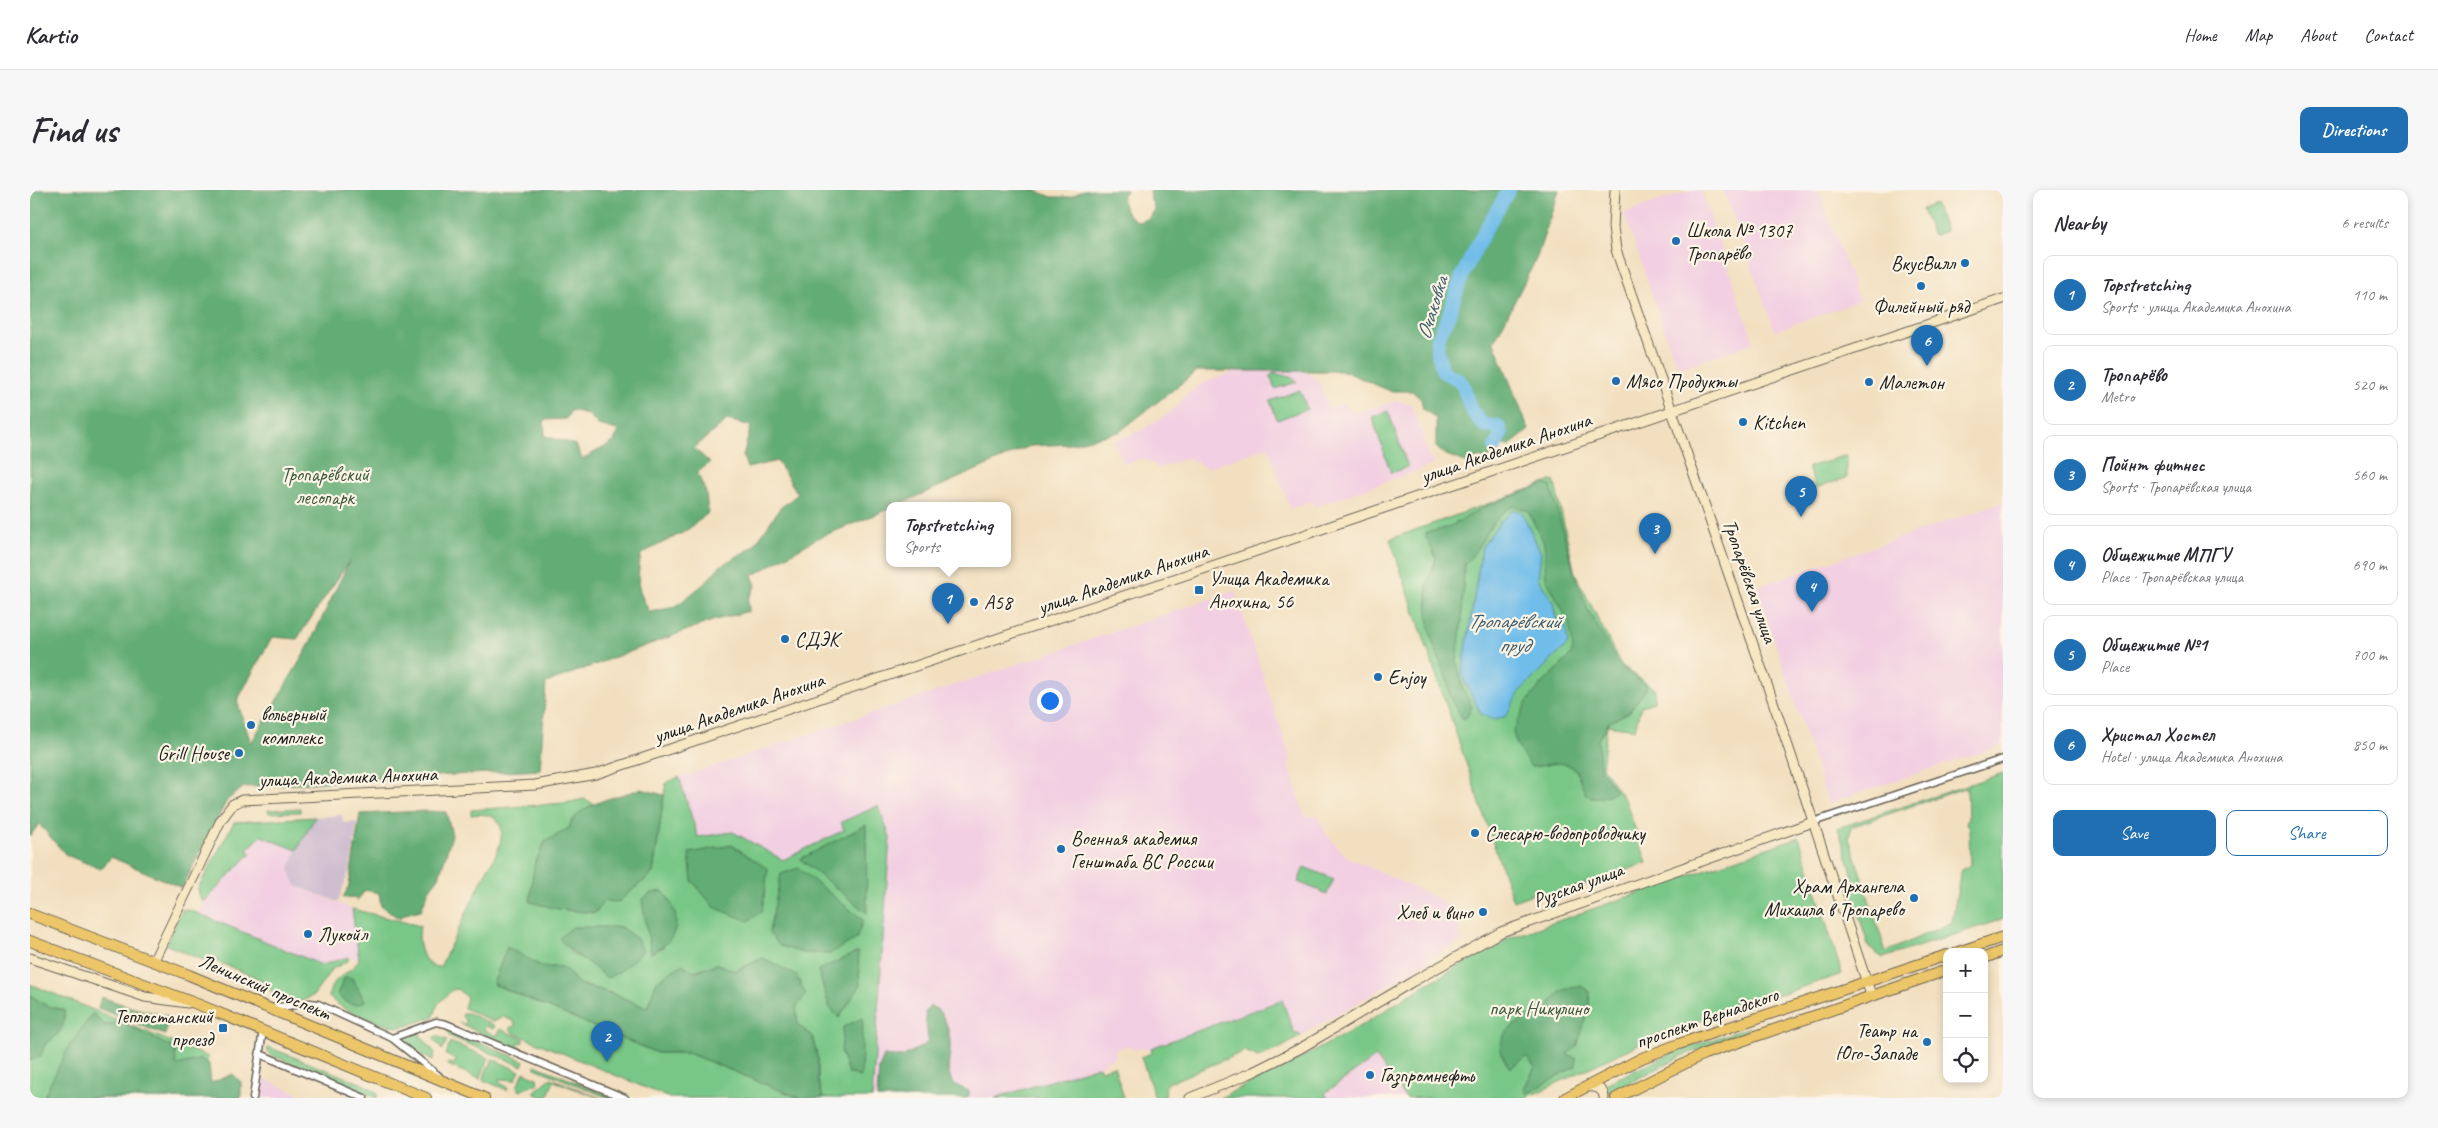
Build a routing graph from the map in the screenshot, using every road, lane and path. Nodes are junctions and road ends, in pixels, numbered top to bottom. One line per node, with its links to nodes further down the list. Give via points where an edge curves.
1 (1615, 190): 3 (street, Тропарёвская улица, via 1613,239)
2 (2003, 299): 3 (street, улица Академика Анохина)
3 (1671, 410): 5 (street, Тропарёвская улица); 14 (street, улица Академика Анохина, via 591,775 535,785 242,800 228,809 220,820)
4 (2003, 760): 5 (street, Рузская улица)
5 (1813, 822): 16 (street, Тропарёвская улица); 30 (street, Рузская улица, via 1501,932 1301,1048)
6 (33, 914): 14 (main road, Ленинский проспект)
7 (2003, 937): 9 (main road)
8 (30, 941): 18 (main road, Ленинский проспект)
9 (1970, 948)
10 (2003, 951): 12 (main road)
11 (1943, 957): 16 (main road, проспект Вернадского)
12 (1988, 957)
13 (30, 958): 18 (street, via 145,997)
14 (154, 960): 19 (main road, Ленинский проспект)
15 (1943, 971): 17 (main road, проспект Вернадского)
16 (1867, 982): 17 (street); 24 (main road, проспект Вернадского, via 1678,1044)
17 (1871, 995): 33 (main road, проспект Вернадского, via 1704,1054)
18 (197, 1004): 20 (main road, Ленинский проспект)
19 (271, 1008): 21 (street, via 314,1003); 23 (main road, Ленинский проспект)
20 (263, 1030): 22 (street); 27 (main road, Ленинский проспект)
21 (392, 1038): 23 (street); 29 (street, via 436,1022 446,1024)
22 (260, 1054): 25 (street); 26 (street)
23 (450, 1084): 28 (main road, Ленинский проспект)
24 (1583, 1088): 31 (main road, проспект Вернадского); 32 (street, via 1598,1088)
25 (254, 1098)
26 (364, 1098)
27 (426, 1098)
28 (484, 1098)
29 (625, 1098)
30 (1190, 1098)
31 (1565, 1098)
32 (1604, 1098)
33 (1616, 1098)

